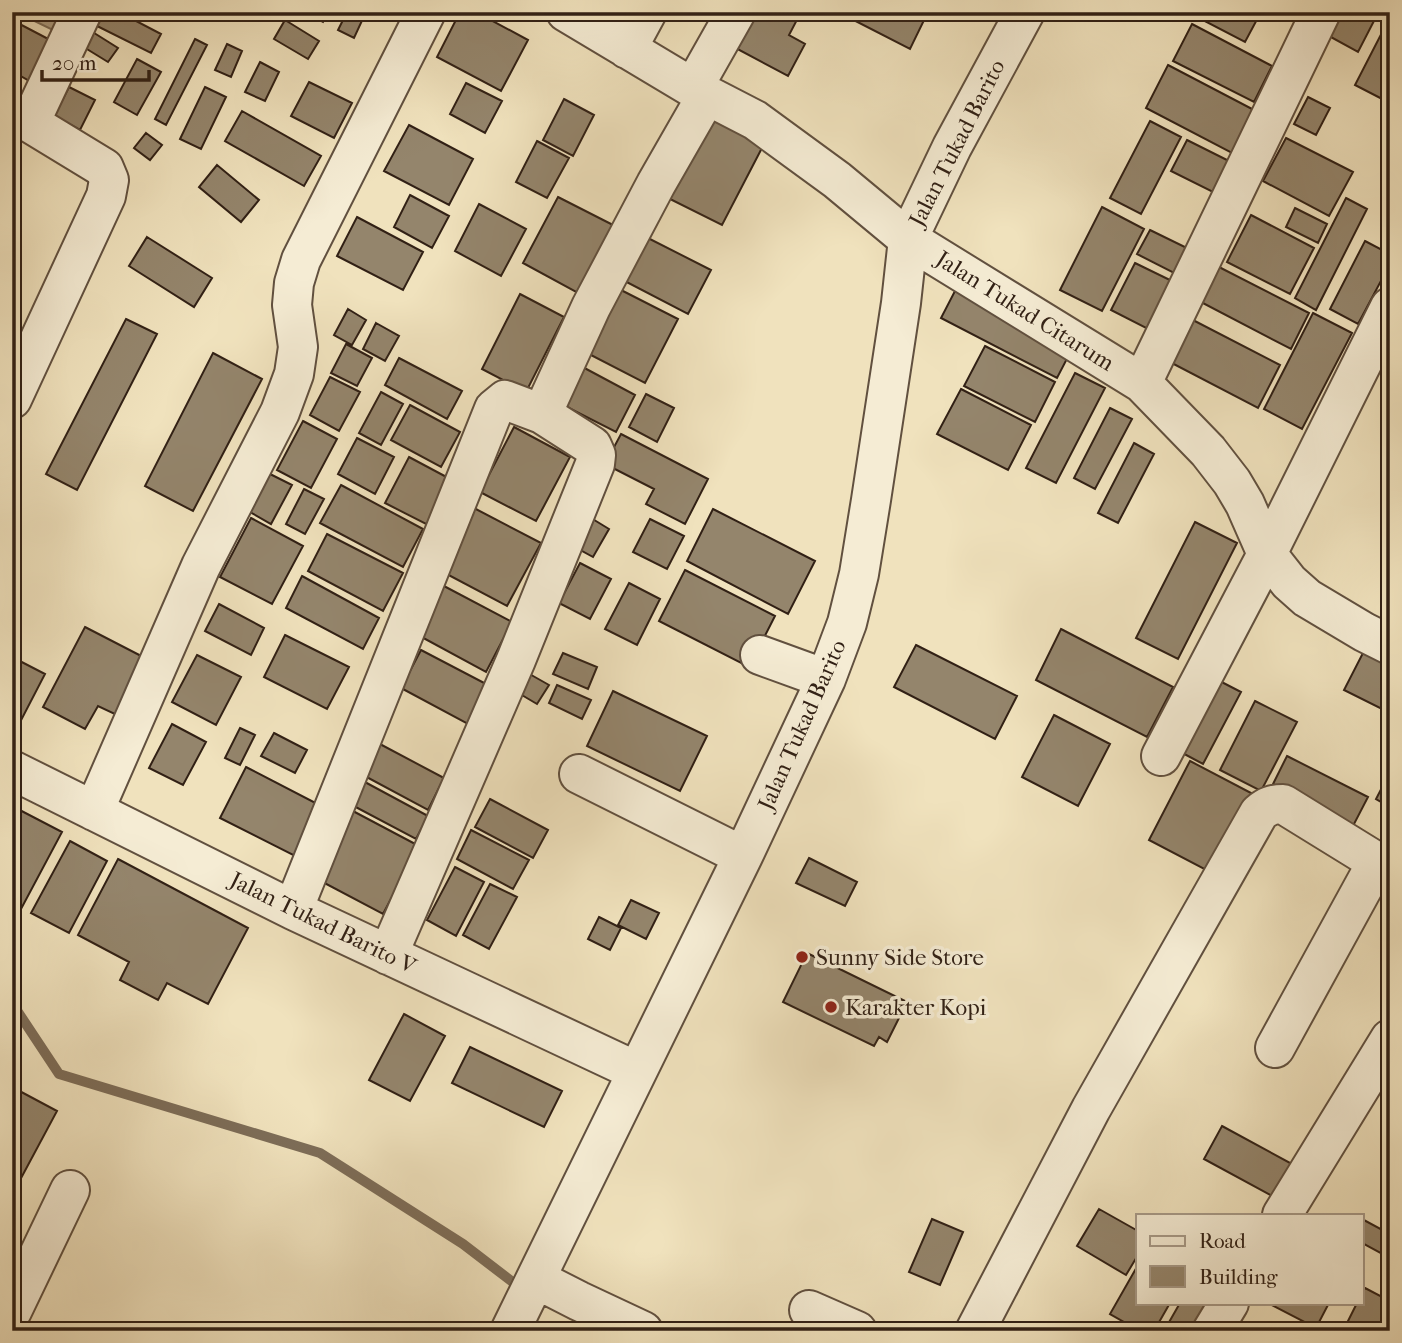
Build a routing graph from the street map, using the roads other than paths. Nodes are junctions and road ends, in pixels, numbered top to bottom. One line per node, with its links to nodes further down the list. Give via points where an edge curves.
1 (82, 12): 10 (street)
2 (426, 12): 23 (street, via 301,260 292,305 298,347 280,412 201,566)
3 (566, 12): 8 (street, Jalan Tukad Citarum)
4 (647, 12): 8 (street)
5 (736, 12): 9 (street)
6 (1025, 12): 11 (street, Jalan Tukad Barito)
7 (1321, 12): 13 (street)
8 (626, 49): 9 (street, Jalan Tukad Citarum)
9 (700, 92): 11 (street, Jalan Tukad Citarum, via 755,120); 15 (street)
10 (21, 117): 14 (street, via 104,168 109,180 106,196)
11 (908, 239): 13 (street, Jalan Tukad Citarum); 19 (street, Jalan Tukad Barito, via 859,574)
12 (1390, 307): 16 (street)
13 (1142, 383): 16 (street, Jalan Tukad Citarum, via 1208,451 1231,482)
14 (12, 399)
15 (542, 414): 25 (street, via 505,400 494,409); 26 (street, via 592,446 595,464)
16 (1267, 555): 17 (street, Jalan Tukad Citarum, via 1307,598); 20 (street)
17 (1390, 645)
18 (760, 655): 19 (street)
19 (826, 679): 24 (street, Jalan Tukad Barito)
20 (1161, 756)
21 (12, 770): 23 (street, Jalan Tukad Barito V)
22 (579, 774): 24 (street)
23 (94, 811): 25 (street, Jalan Tukad Barito V)
24 (743, 856): 29 (street, Jalan Tukad Barito)
25 (293, 911): 26 (street, Jalan Tukad Barito V)
26 (388, 955): 29 (street, Jalan Tukad Barito V)
27 (1390, 1039): 31 (street)
28 (1275, 1048): 38 (street, via 1377,862 1283,804 1259,813 1091,1109)
29 (636, 1071): 32 (street, Jalan Tukad Barito)
30 (70, 1190): 35 (street)
31 (1283, 1214)
32 (524, 1303): 36 (street, via 579,1301)
33 (1228, 1304): 39 (street)
34 (809, 1310): 37 (street)
35 (12, 1311)
36 (643, 1331)
37 (857, 1331)
38 (975, 1331)
39 (1212, 1331)

